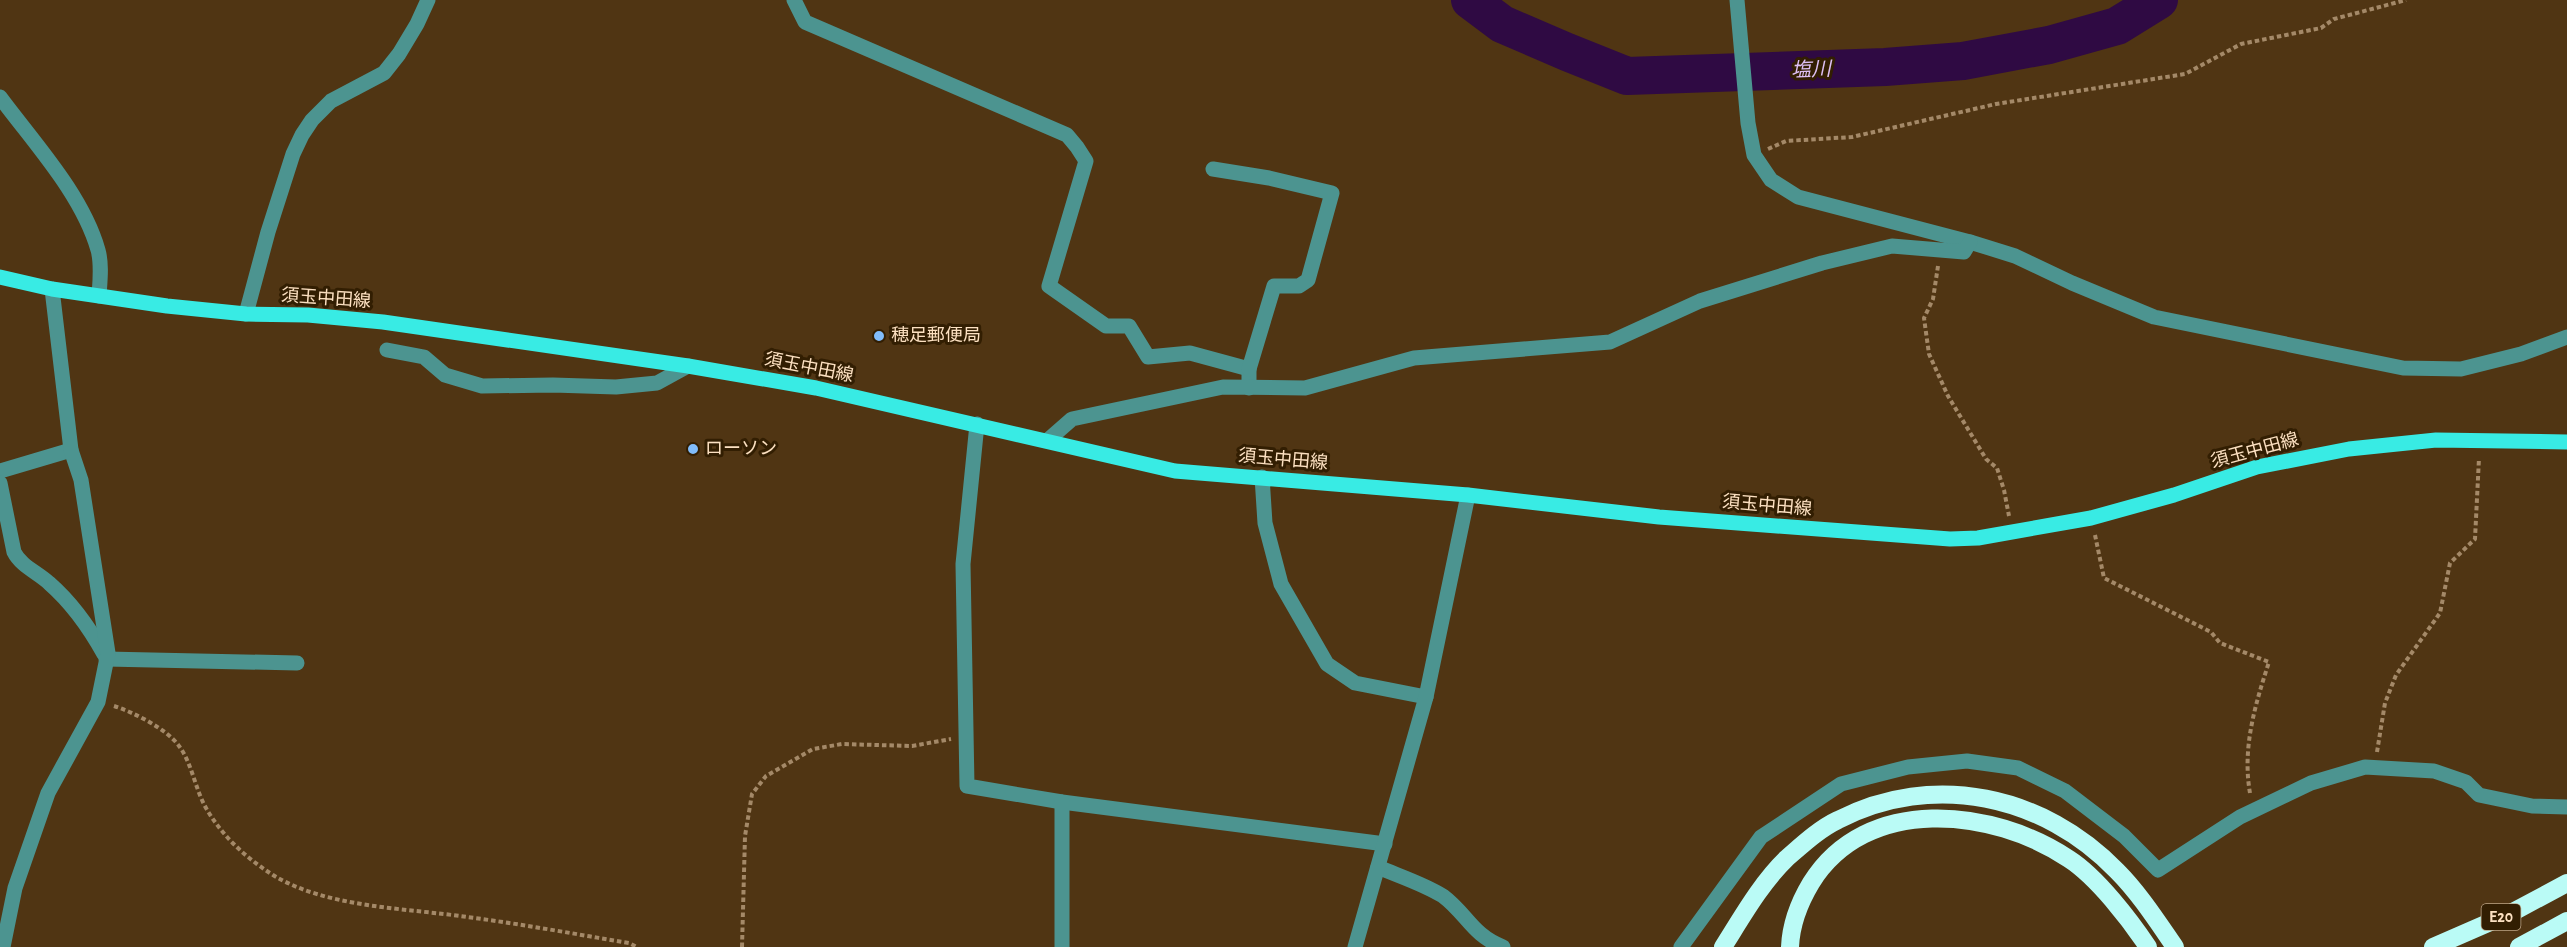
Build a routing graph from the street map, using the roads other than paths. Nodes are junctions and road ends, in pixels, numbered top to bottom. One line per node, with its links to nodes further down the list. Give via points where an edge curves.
1 (428, 0): 10 (street, via 399,54 384,73 331,101 302,135 268,232)
2 (794, 0): 14 (street, via 805,22 1067,135 1086,161 1048,286 1106,326 1129,326 1148,357 1190,353)
3 (1737, 0): 6 (street, via 1754,155 1771,180 1798,197)
4 (0, 97): 9 (street, via 74,196 88,221 98,252)
5 (1213, 169): 14 (street, via 1332,193 1308,280 1299,286 1274,286)
6 (1970, 242): 11 (street, via 2015,256 2154,316 2403,368 2462,369); 15 (street, via 1964,252 1892,246 1822,263 1700,301 1610,342 1414,358 1305,388)
7 (0, 277): 8 (main road, 須玉中田線)
8 (52, 289): 9 (main road, 須玉中田線); 19 (street)
9 (99, 296): 10 (main road, 須玉中田線)
10 (246, 314): 13 (main road, 須玉中田線, via 383,322)
11 (2567, 337)
12 (387, 350): 13 (street, via 424,357 445,375 482,386 616,387 657,383)
13 (688, 366): 16 (main road, 須玉中田線, via 816,388)
14 (1249, 369): 15 (street)
15 (1249, 388): 17 (street, via 1223,387 1072,419)
16 (977, 424): 17 (main road, 須玉中田線); 27 (street, via 963,564 967,786)
17 (1048, 441): 21 (main road, 須玉中田線, via 1175,471)
18 (2567, 442): 23 (main road, 須玉中田線, via 2436,440 2349,449 2269,465 2091,518 1978,538 1897,536 1659,517)
19 (71, 450): 20 (street); 24 (street, via 81,480)
20 (0, 471)
21 (1262, 477): 23 (main road, 須玉中田線); 26 (street, via 1265,523 1281,584 1327,664 1355,683)
22 (0, 483): 24 (street, via 18,561 48,582 71,605 91,630)
23 (1468, 495): 26 (street)
24 (106, 659): 25 (street); 33 (street, via 98,702 48,793 15,888)
25 (297, 663)
26 (1426, 697): 29 (street)
27 (1062, 802): 29 (street); 34 (street)
28 (2567, 807): 37 (street, via 2532,806 2479,795 2466,782 2434,771 2365,767 2311,783 2253,811 2158,870 2124,836 2065,791 2018,768 1967,761 1908,767 1841,784 1761,837)
29 (1385, 844): 30 (street)
30 (1378, 867): 35 (street); 36 (street, via 1442,896 1474,930)
31 (2567, 883): 42 (highway, E20)
32 (2567, 921): 43 (highway, E20)
33 (3, 947)
34 (1062, 947)
35 (1354, 947)
36 (1503, 947)
37 (1681, 947)
38 (1724, 947): 41 (highway, via 1759,891 1785,860 1836,820 1895,799 1954,794 2023,807 2054,821 2083,841 2117,870)
39 (1790, 947): 40 (highway, via 1793,921 1804,894 1820,868 1842,850 1861,836 1896,824 1949,818 2003,827 2071,860 2127,918)
40 (2148, 947)
41 (2175, 947)
42 (2433, 947)
43 (2519, 947)

